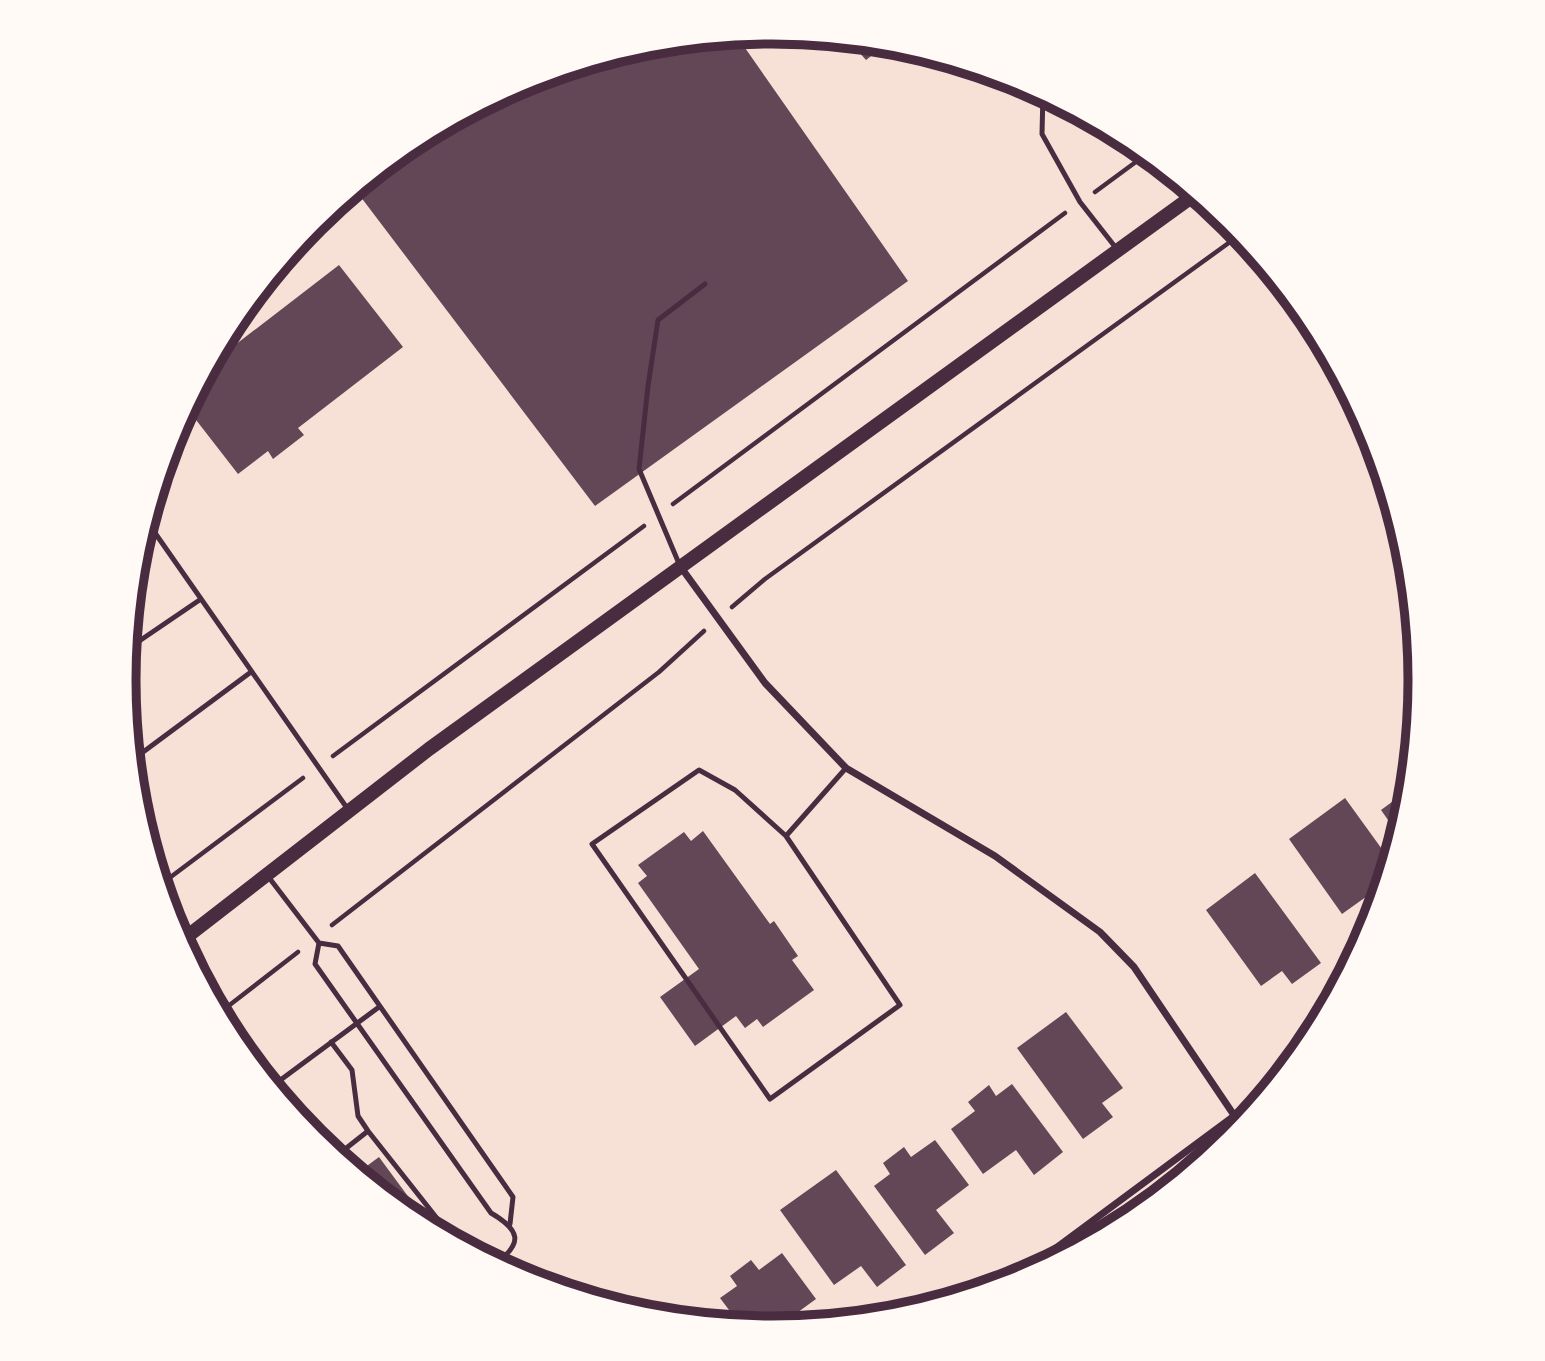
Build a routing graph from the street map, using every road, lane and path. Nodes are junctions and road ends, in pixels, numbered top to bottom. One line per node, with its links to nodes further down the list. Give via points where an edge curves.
1 (1043, 104): 3 (lane, via 1042,134 1080,202)
2 (1188, 199): 3 (main road)
3 (1118, 250): 6 (main road)
4 (705, 284): 6 (lane, via 658,320 639,469)
5 (154, 531): 7 (lane)
6 (680, 566): 11 (street, via 765,683); 12 (main road)
7 (201, 599): 8 (lane); 9 (lane)
8 (137, 643)
9 (251, 672): 10 (lane); 12 (lane)
10 (140, 754)
11 (846, 768): 13 (lane); 22 (street, via 995,856 1100,932 1134,967)
12 (349, 811): 14 (main road)
13 (786, 836): 13 (lane, via 735,790 699,770 592,844 770,1099 900,1005)
14 (267, 875): 15 (main road); 16 (lane)
15 (189, 935)
16 (318, 943): 17 (lane, via 338,946); 18 (lane, via 315,964)
17 (379, 1007): 18 (lane); 26 (lane, via 513,1197)
18 (357, 1023): 19 (lane); 26 (lane, via 491,1213)
19 (331, 1042): 20 (lane); 23 (lane, via 352,1070 358,1116)
20 (278, 1081)
21 (1242, 1110): 22 (street)
22 (1234, 1116): 27 (street)
23 (368, 1131): 24 (lane); 25 (lane)
24 (343, 1150)
25 (442, 1224)
26 (510, 1224): 28 (lane, via 514,1244)
27 (1045, 1256)
28 (504, 1258)

